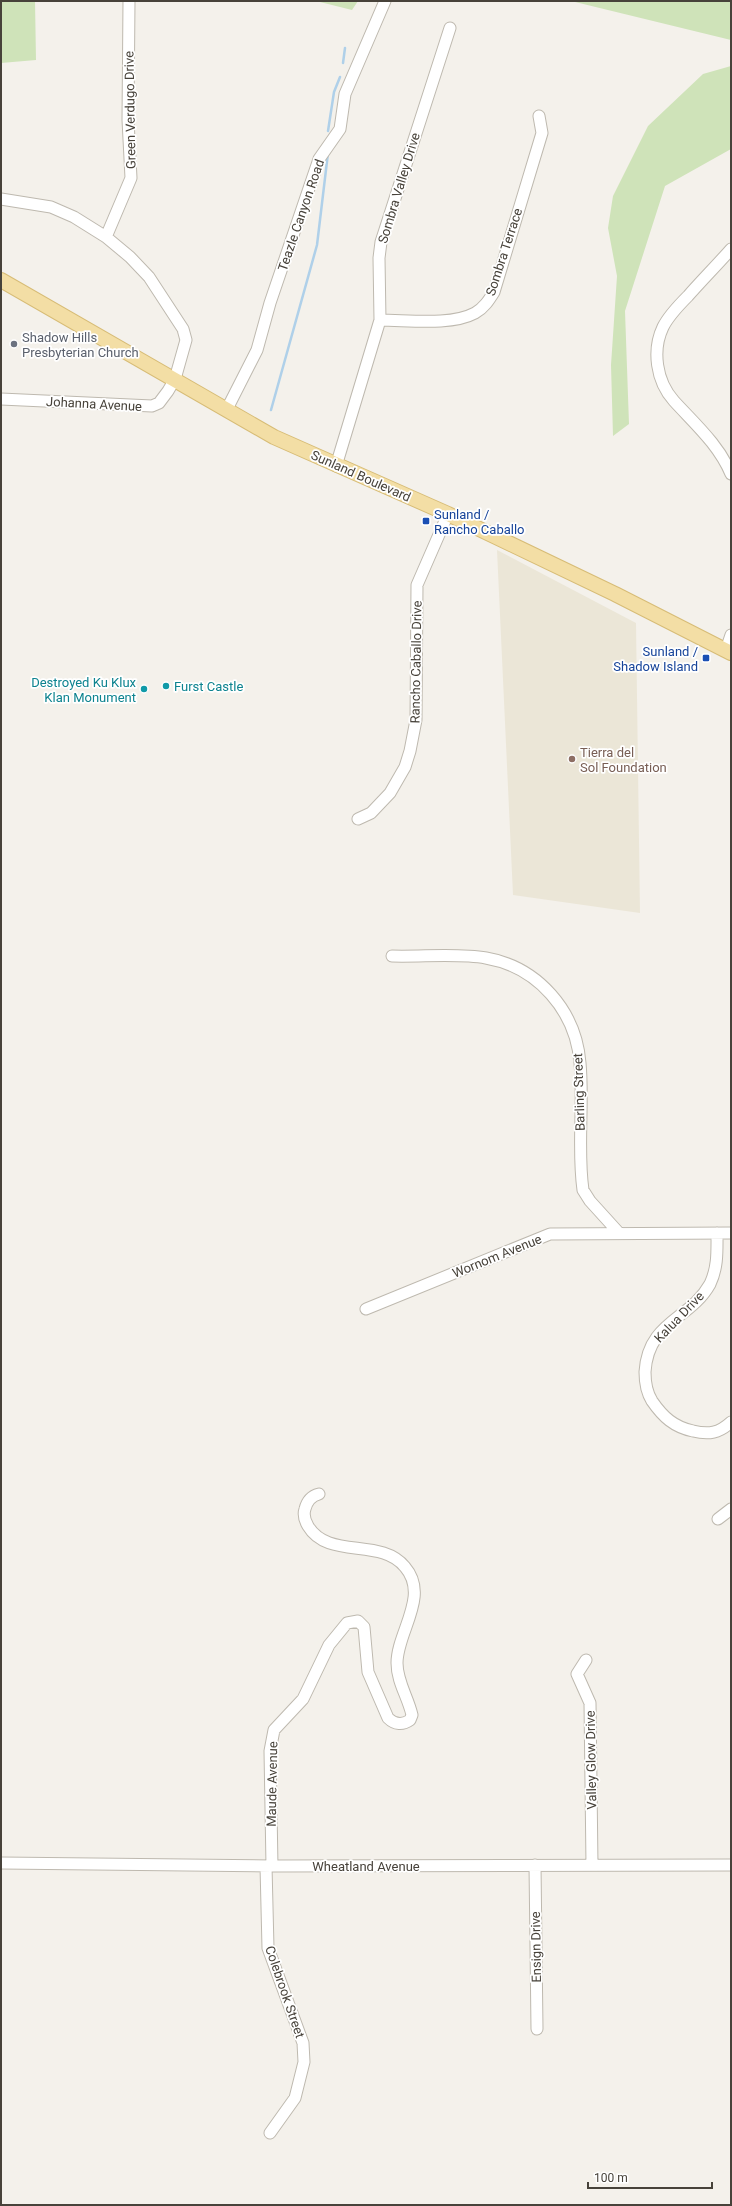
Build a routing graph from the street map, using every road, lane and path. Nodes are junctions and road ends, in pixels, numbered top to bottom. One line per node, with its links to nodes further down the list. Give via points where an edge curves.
1 (129, 1): 6 (street, Green Verdugo Drive, via 128,120 131,178)
2 (385, 1): 12 (street, Teazle Canyon Road, via 345,94 340,130 319,159 270,303 257,350)
3 (450, 28): 9 (street, Sombra Valley Drive, via 381,242)
4 (539, 116): 9 (street, Sombra Terrace, via 542,133 494,292 486,303 477,312 465,318)
5 (1, 199): 6 (street, Johanna Avenue, via 51,207 74,217)
6 (106, 237): 10 (street, Johanna Avenue, via 149,277 183,329 186,340)
7 (730, 251): 14 (street, via 671,314 663,327 656,354 658,369 666,390 712,441)
8 (1, 280): 10 (main road, Sunland Boulevard)
9 (380, 320): 13 (street, Sombra Valley Drive)
10 (175, 379): 11 (street, Johanna Avenue, via 158,403 145,407); 12 (main road, Sunland Boulevard)
11 (1, 399)
12 (227, 409): 13 (main road, Sunland Boulevard, via 274,437)
13 (336, 466): 15 (main road, Sunland Boulevard)
14 (731, 474)
15 (448, 514): 17 (main road, Sunland Boulevard, via 615,594); 18 (street, Rancho Caballo Drive, via 418,585 416,720 405,767 390,793 371,813)
16 (731, 635): 17 (street)
17 (728, 652)
18 (358, 819)
19 (392, 956): 20 (street, Barling Street, via 487,958 519,969 554,997 570,1021 578,1049 583,1190)
20 (619, 1233): 21 (street, Wornom Avenue); 23 (street, Wornom Avenue, via 550,1234)
21 (718, 1233): 22 (street, Wornom Avenue); 24 (street, Kalua Drive, via 715,1271 709,1285 656,1337 647,1356 645,1375 650,1399 660,1412 683,1429 705,1434 721,1431)
22 (731, 1233)
23 (366, 1309)
24 (731, 1422)
25 (319, 1494): 33 (street, Maude Avenue, via 310,1499 304,1512 309,1528 318,1538 333,1544 363,1548 391,1556 408,1570 414,1590 413,1605 397,1663 399,1680 412,1715 410,1720 402,1724 391,1722 388,1718 368,1672 364,1627 358,1621 347,1623 328,1645 303,1699 272,1735)
26 (731, 1509): 27 (street)
27 (718, 1519)
28 (586, 1660): 30 (street, Valley Glow Drive, via 577,1674 590,1703)
29 (1, 1863): 33 (street, Wheatland Avenue)
30 (592, 1864): 31 (street, Wheatland Avenue); 32 (street, Wheatland Avenue)
31 (731, 1864)
32 (534, 1865): 33 (street, Wheatland Avenue); 34 (street, Ensign Drive)
33 (269, 1866): 35 (street, Colebrook Street, via 268,1948 303,2043 304,2062 295,2098)
34 (537, 2029)
35 (270, 2133)

